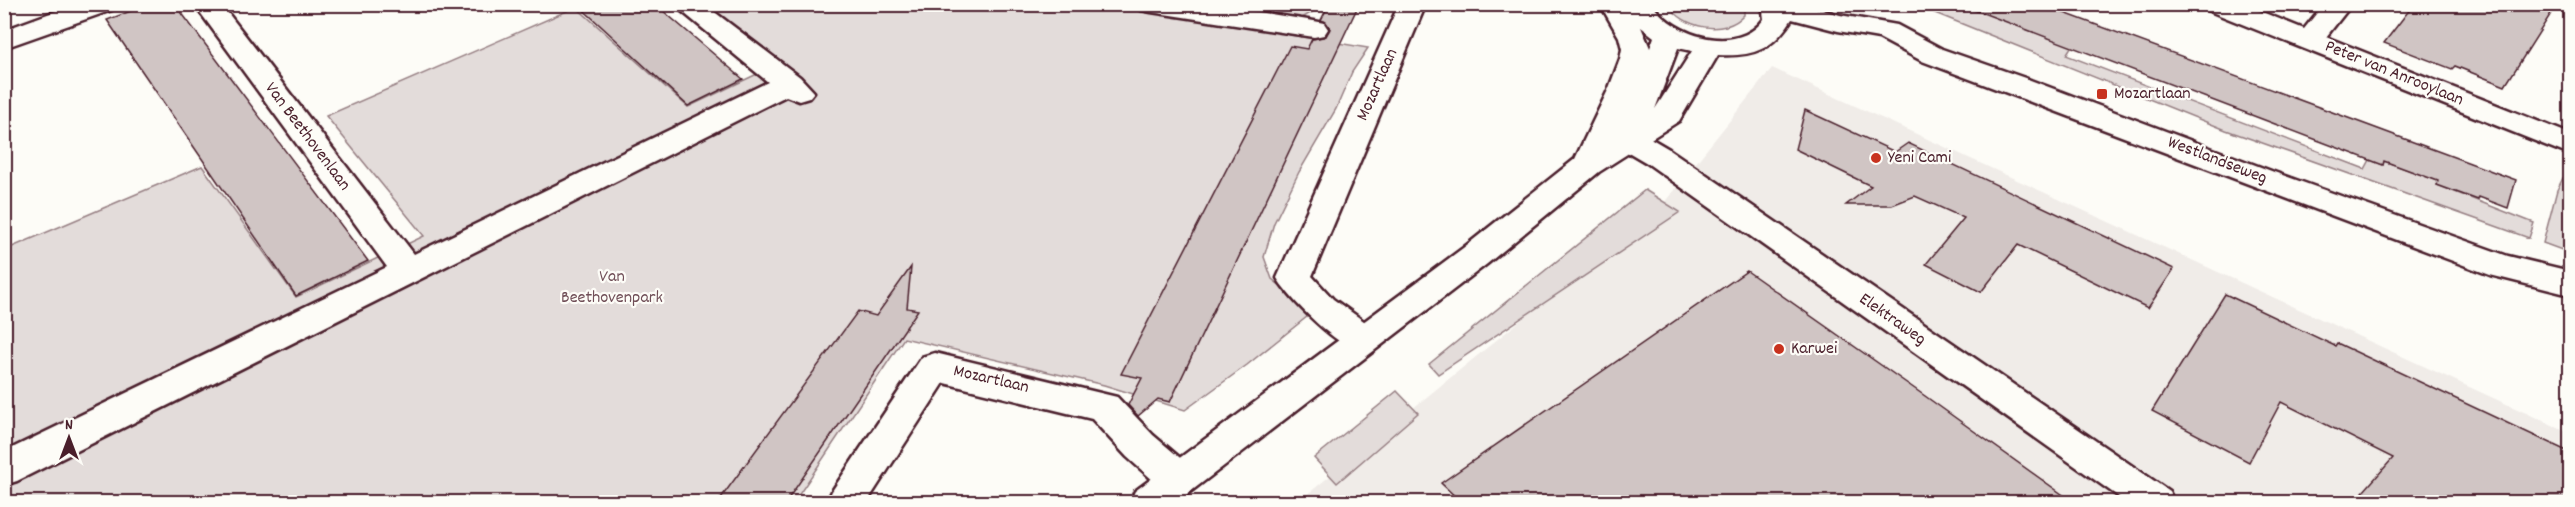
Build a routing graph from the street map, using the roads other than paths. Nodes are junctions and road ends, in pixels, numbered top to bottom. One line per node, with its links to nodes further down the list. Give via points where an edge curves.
1 (102, 4): 15 (street)
2 (207, 4): 23 (street, Van Beethovenlaan)
3 (686, 4): 23 (street, via 795,88)
4 (1151, 4): 12 (street)
5 (1413, 4): 26 (street, Mozartlaan, via 1294,278 1321,308)
6 (1613, 4): 21 (street, via 1637,50)
7 (1638, 4): 14 (street, via 1648,21)
8 (1820, 4): 13 (street)
9 (2217, 4): 16 (street, Peter van Anrooylaan)
10 (2339, 4): 16 (street)
11 (1774, 14): 13 (street, Westlandseweg); 17 (street, via 1761,39); 18 (street, Westlandseweg, via 1891,53)
12 (1314, 29)
13 (1887, 31): 18 (street, Westlandseweg)
14 (1669, 35): 17 (street); 19 (street)
15 (4, 40)
16 (2309, 40): 20 (street, Peter van Anrooylaan)
17 (1709, 46): 19 (street, via 1668,114)
18 (1932, 55): 22 (street, Westlandseweg)
19 (1629, 139): 21 (street); 31 (street, Elektraweg)
20 (2571, 145)
21 (1588, 165): 26 (street, via 1475,256)
22 (2502, 267): 24 (street, Westlandseweg); 25 (street, Westlandseweg)
23 (408, 270): 27 (street)
24 (2571, 284)
25 (2571, 302)
26 (1363, 338): 28 (street)
27 (4, 470)
28 (1178, 479): 29 (street, Mozartlaan, via 1104,407 935,367); 30 (street)
29 (846, 502)
30 (1149, 502)
31 (2155, 502)

